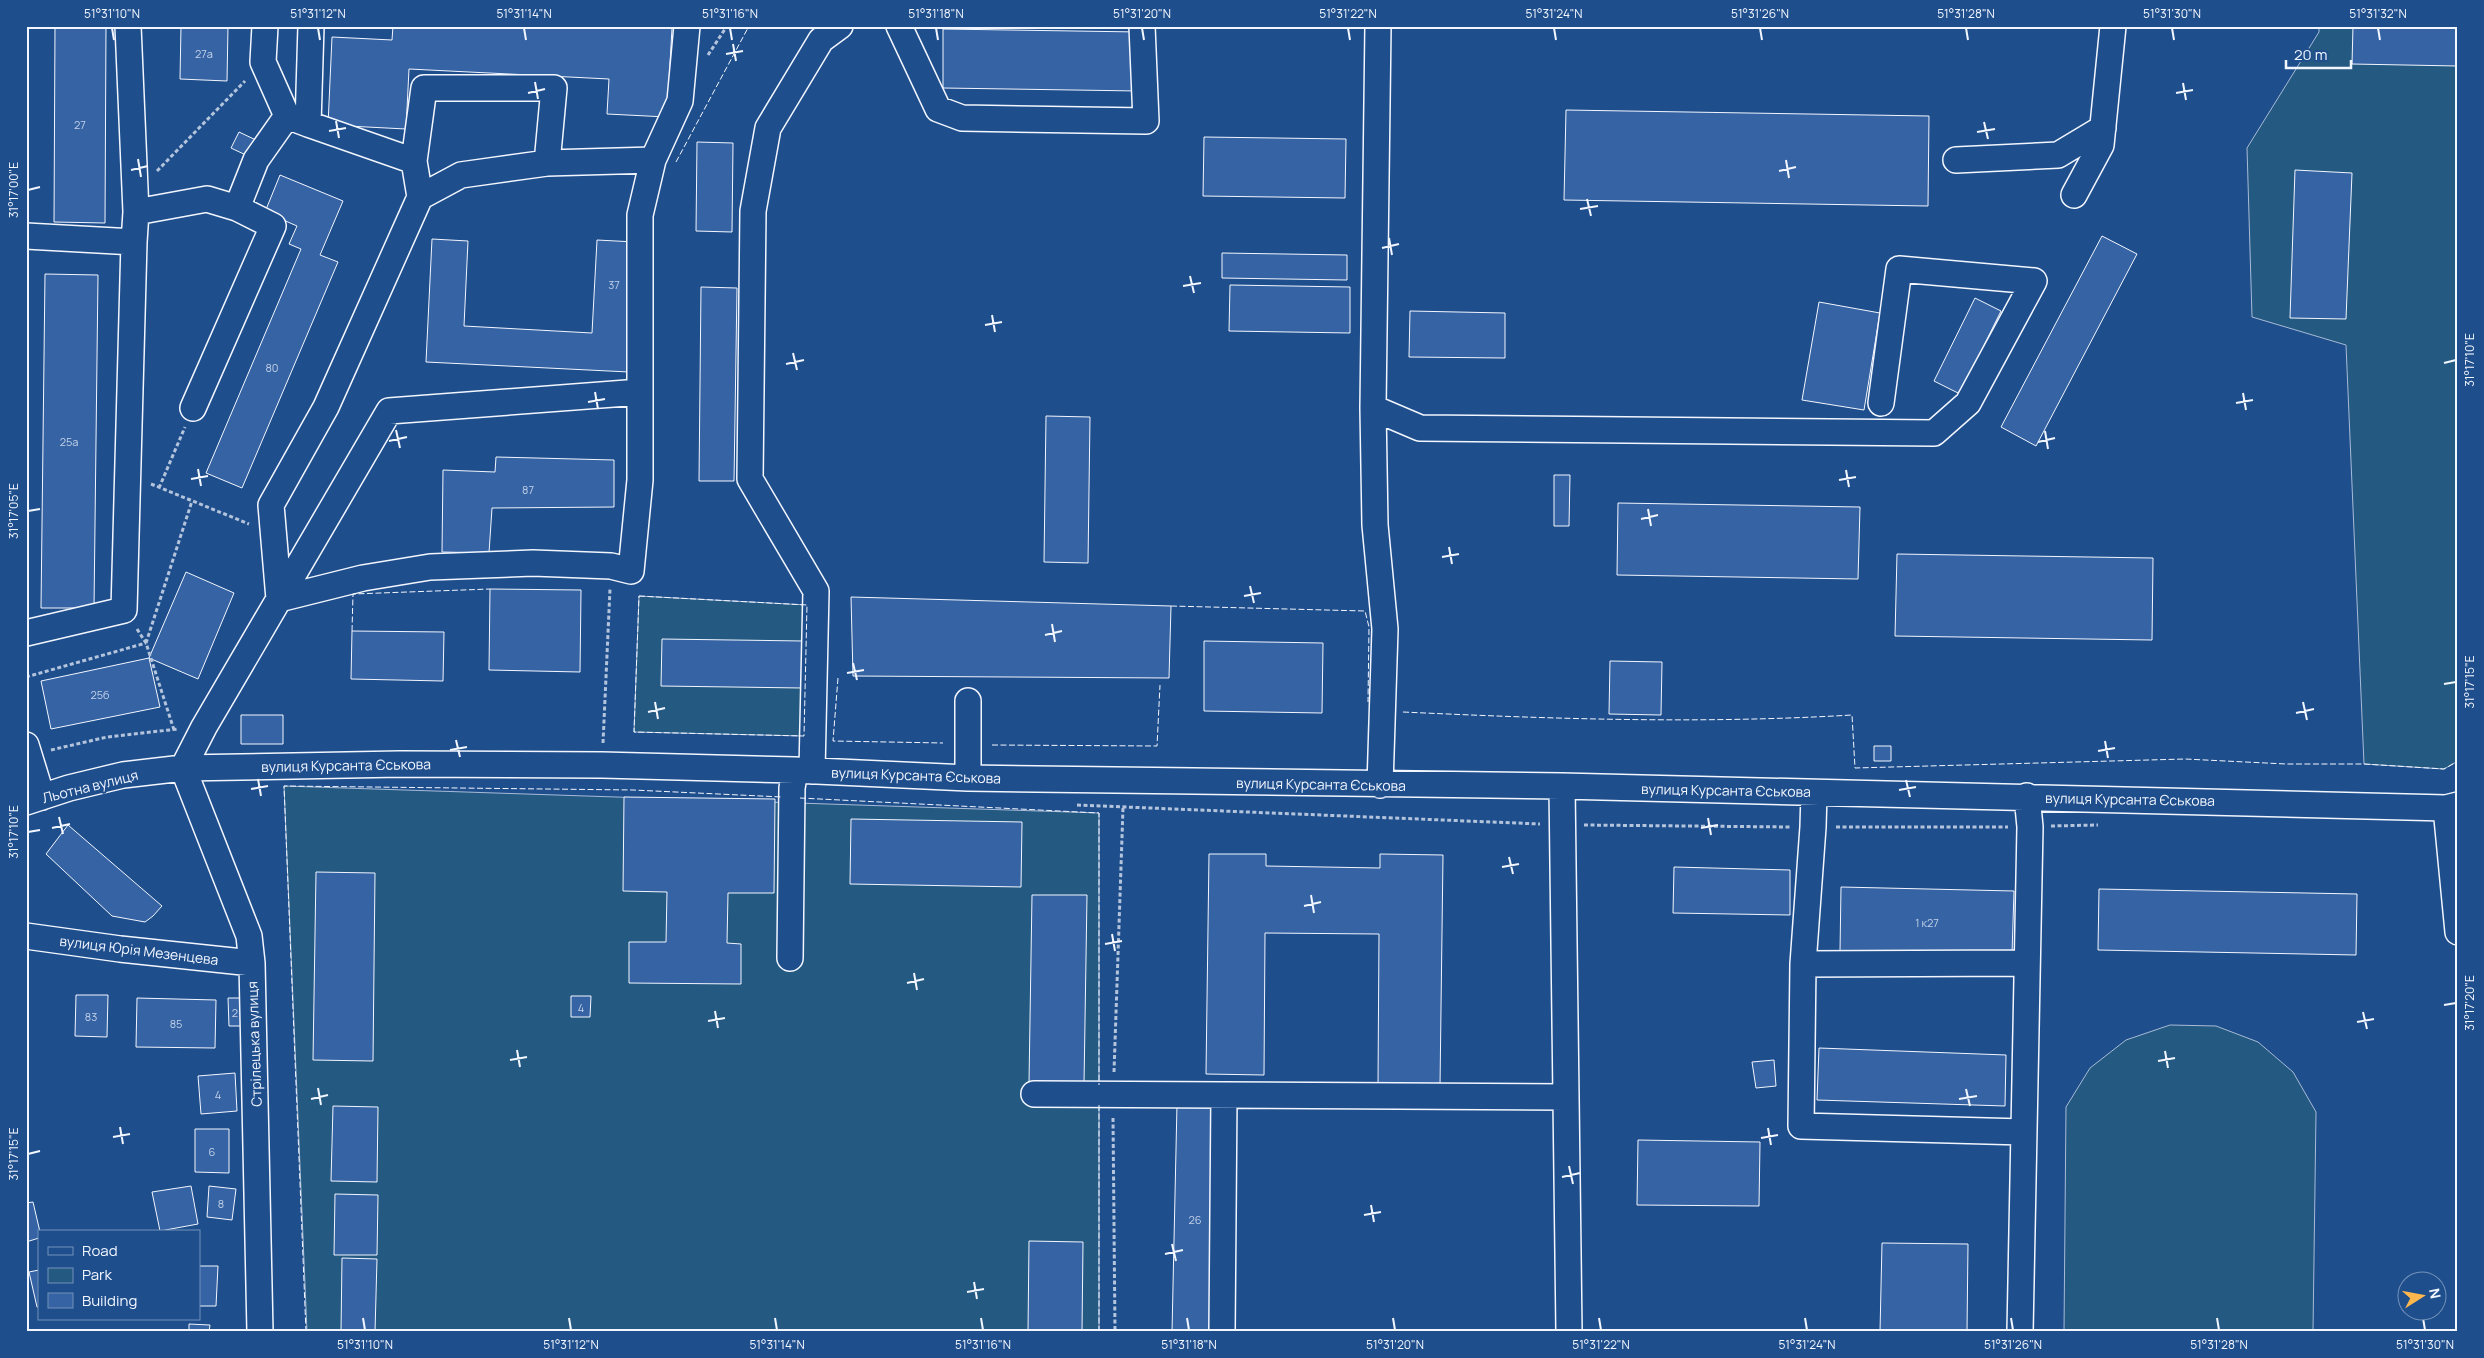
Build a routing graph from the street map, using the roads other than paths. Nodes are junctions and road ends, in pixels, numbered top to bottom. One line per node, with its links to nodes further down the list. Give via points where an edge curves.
1 (128, 26): 18 (street)
2 (266, 26): 10 (street, via 263,62)
3 (311, 26): 10 (street)
4 (687, 26): 12 (street, via 680,100)
5 (840, 26): 31 (street, via 821,40 768,128 752,211 750,479 816,591)
6 (899, 26): 7 (street, via 938,109 962,118 1146,121)
7 (1142, 26)
8 (1378, 26): 25 (street)
9 (2113, 26): 11 (street)
10 (297, 120): 14 (street); 19 (street, via 256,160)
11 (2103, 128): 13 (street, via 2058,155); 16 (street, via 2101,145)
12 (653, 160): 15 (street); 22 (street, via 640,215)
13 (1956, 160)
14 (414, 161): 15 (street, via 424,88 554,88); 17 (street)
15 (547, 164): 17 (street, via 462,175)
16 (2074, 195)
17 (420, 197): 26 (street, via 326,407 271,505)
18 (136, 202): 19 (street, via 207,198); 21 (street)
19 (237, 208): 24 (street, via 273,226)
20 (26, 236): 21 (street)
21 (134, 242): 27 (street, via 124,610)
22 (640, 392): 26 (street, via 389,411); 26 (street, via 640,480 631,571 611,566 533,563 430,567 363,578)
23 (1881, 403): 25 (street, via 1898,268 2034,281 1968,403 1934,433 1420,428)
24 (193, 408)
25 (1374, 408): 33 (street, via 1376,525 1385,629)
26 (279, 599): 30 (street)
27 (26, 633)
28 (968, 701): 32 (street)
29 (28, 750): 37 (street)
30 (183, 768): 31 (street, вулиця Курсанта Єськова, via 602,764); 37 (street, Льотна вулиця, via 123,775); 42 (street, Стрілецька вулиця, via 249,936)
31 (803, 771): 32 (street, вулиця Курсанта Єськова); 41 (street, via 792,788)
32 (968, 778): 33 (street, вулиця Курсанта Єськова)
33 (1380, 785): 34 (street, вулиця Курсанта Єськова)
34 (1562, 786): 35 (street, вулиця Курсанта Єськова); 47 (street)
35 (1814, 793): 36 (street, вулиця Курсанта Єськова); 44 (street)
36 (2028, 796): 38 (street, вулиця Курсанта Єськова); 43 (street)
37 (34, 800)
38 (2452, 806): 39 (street)
39 (2458, 932)
40 (26, 936): 42 (street, вулиця Юрія Мезенцева)
41 (790, 958)
42 (252, 963): 49 (street, Стрілецька вулиця)
43 (2027, 963): 44 (street); 48 (street)
44 (1803, 964): 48 (street, via 1801,1126)
45 (1034, 1094): 46 (street)
46 (1224, 1096): 47 (street); 50 (street)
47 (1566, 1097): 51 (street)
48 (2024, 1132): 52 (street)
49 (260, 1332)
50 (1222, 1332)
51 (1570, 1332)
52 (2020, 1332)

